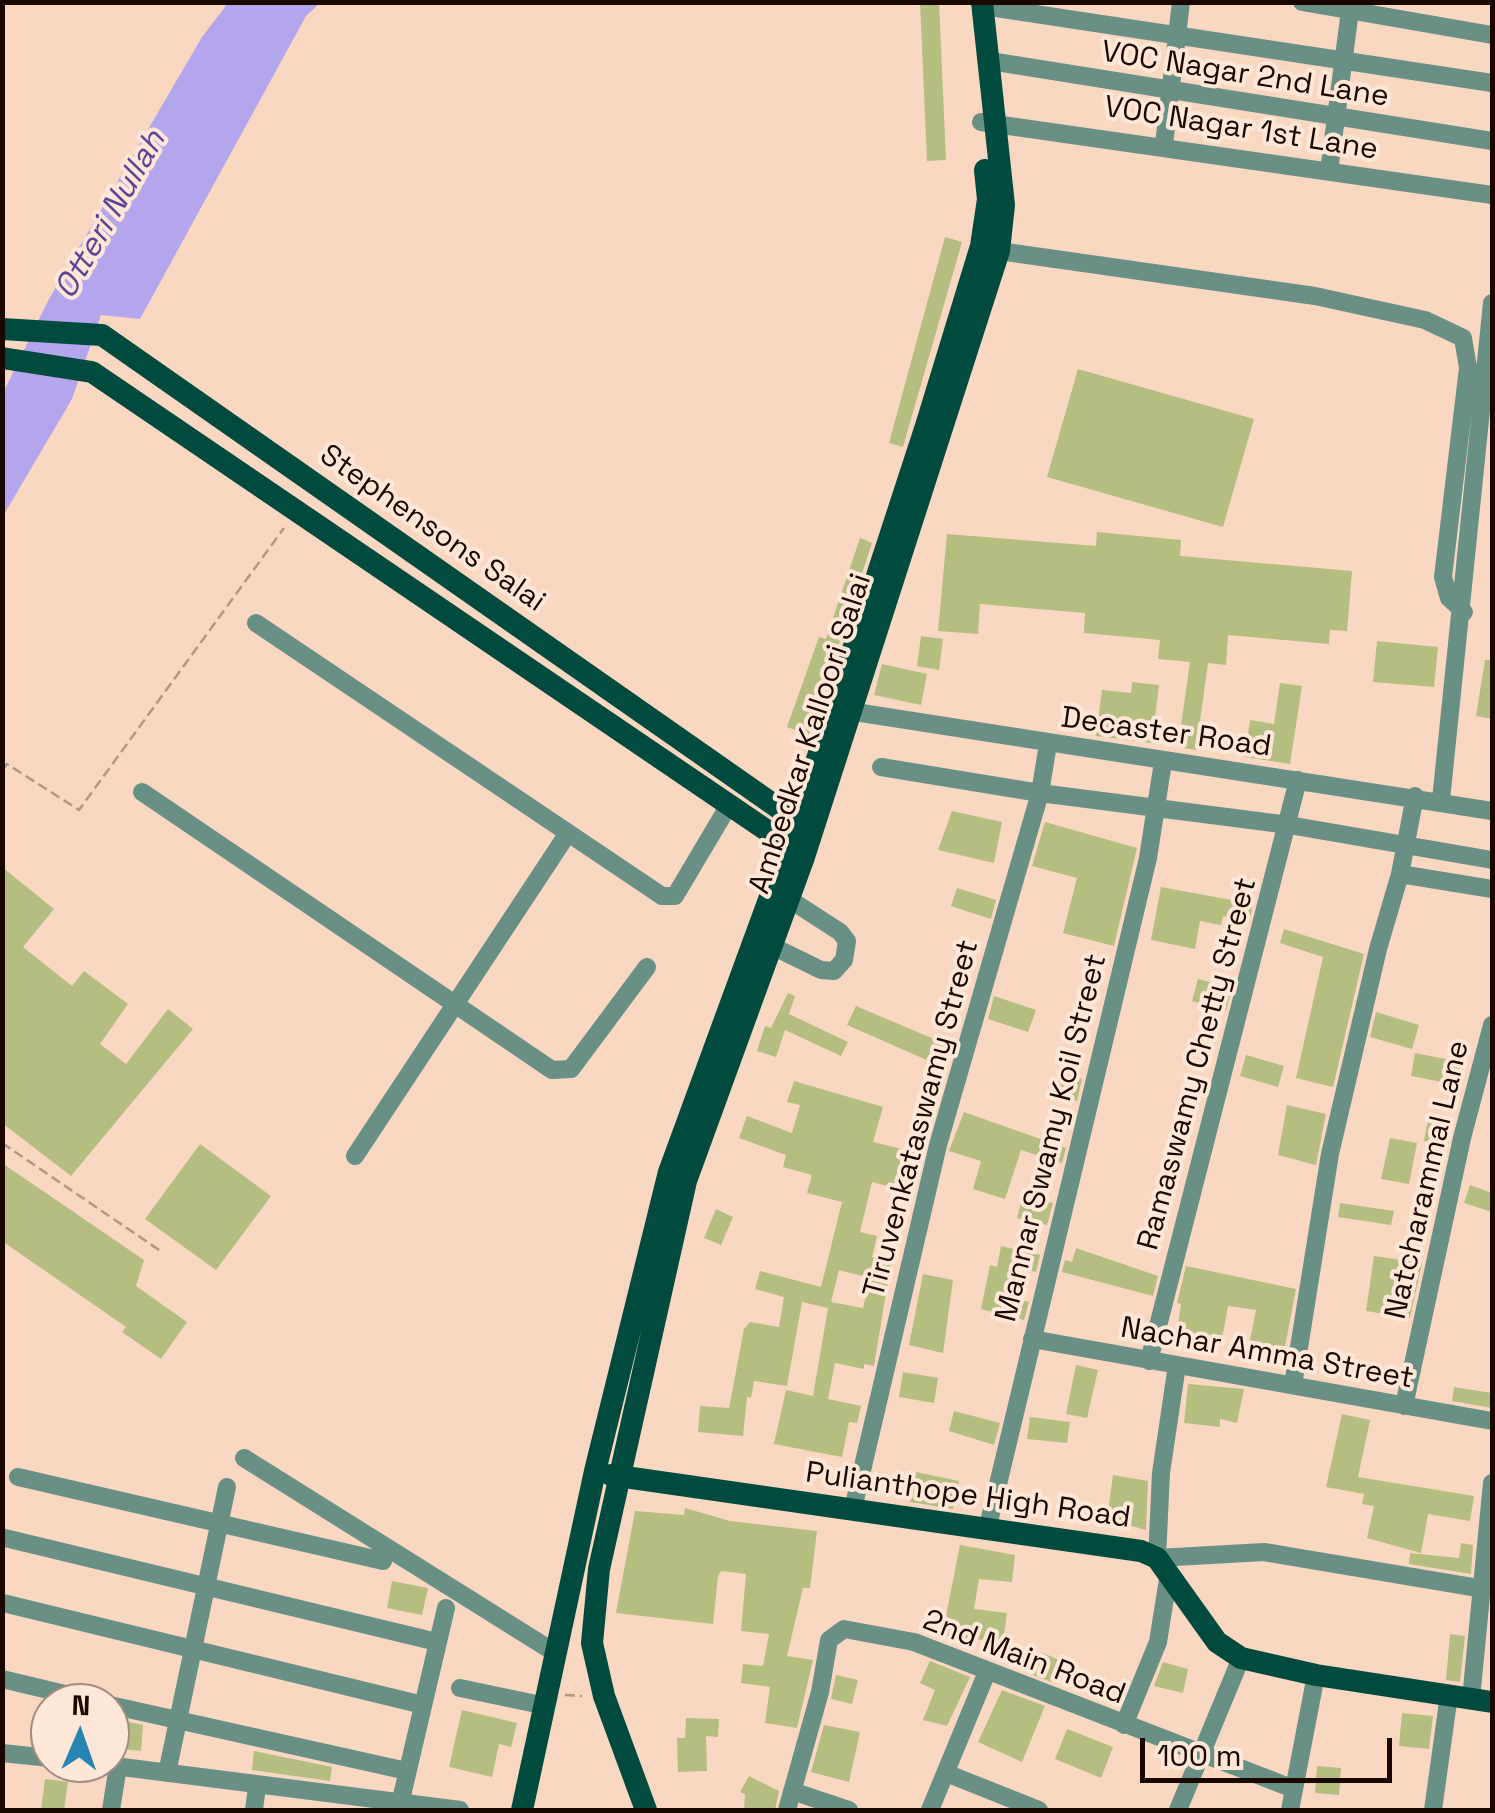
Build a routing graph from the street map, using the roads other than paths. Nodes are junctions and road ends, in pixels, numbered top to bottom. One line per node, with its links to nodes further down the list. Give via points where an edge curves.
1 (1180, 2): 6 (street)
2 (1302, 2): 4 (street)
3 (978, 4): 6 (street); 7 (main road, Ambedkar Kalloori Salai); 12 (main road, Ambedkar Kalloori Salai)
4 (1350, 7): 5 (street); 8 (street)
5 (1492, 35)
6 (1177, 37): 8 (street); 10 (street)
7 (990, 61): 10 (street, VOC Nagar 2nd Lane); 12 (main road, Ambedkar Kalloori Salai)
8 (1344, 64): 9 (street); 11 (street)
9 (1492, 84)
10 (1170, 93): 11 (street, VOC Nagar 2nd Lane); 14 (street)
11 (1336, 118): 13 (street, VOC Nagar 2nd Lane); 15 (street)
12 (988, 121): 14 (street, VOC Nagar 1st Lane); 17 (main road, Ambedkar Kalloori Salai, via 1004,204); 23 (main road, Ambedkar Kalloori Salai, via 981,246)
13 (1492, 141)
14 (1164, 144): 15 (street, VOC Nagar 1st Lane)
15 (1329, 171): 16 (street, VOC Nagar 1st Lane)
16 (1492, 194)
17 (999, 251): 21 (street, via 1315,296 1425,320 1462,338 1468,368 1443,577 1449,598); 23 (main road, Ambedkar Kalloori Salai)
18 (1492, 303): 21 (street)
19 (2, 329): 35 (main road, Stephensons Salai, via 102,335)
20 (2, 358): 32 (main road, Stephensons Salai, via 92,372)
21 (1464, 612): 31 (street)
22 (256, 623): 37 (street)
23 (842, 710): 24 (street, Decaster Road); 35 (main road, Ambedkar Kalloori Salai)
24 (1048, 744): 25 (street, Decaster Road); 29 (street, Tiruvenkataswamy Street)
25 (1164, 762): 27 (street, Decaster Road); 33 (street, Mannar Swamy Koil Street)
26 (881, 767): 29 (street)
27 (1298, 780): 30 (street, Decaster Road); 36 (street, Ramaswamy Chetty Street)
28 (142, 792): 46 (street)
29 (1040, 793): 33 (street); 61 (street, Tiruvenkataswamy Street, via 938,1145)
30 (1414, 796): 31 (street, Decaster Road); 38 (street)
31 (1441, 800): 34 (street, Decaster Road)
32 (729, 805): 37 (street, via 675,896 662,896); 39 (main road, Stephensons Salai)
33 (1158, 810): 36 (street); 49 (street, Mannar Swamy Koil Street)
34 (1492, 811)
35 (805, 823): 39 (main road, Ambedkar Kalloori Salai)
36 (1289, 825): 38 (street); 50 (street, Ramaswamy Chetty Street)
37 (568, 833): 46 (street)
38 (1407, 846): 40 (street); 41 (street)
39 (796, 851): 43 (main road, Ambedkar Kalloori Salai); 56 (main road, Ambedkar Kalloori Salai, via 669,1172)
40 (1492, 860)
41 (1400, 874): 42 (street); 52 (street, via 1330,1154)
42 (1492, 889)
43 (789, 899): 44 (main road, Ambedkar Kalloori Salai); 44 (street, via 840,932 847,940 844,960 834,971 822,970)
44 (772, 946): 58 (main road, Ambedkar Kalloori Salai, via 686,1181)
45 (648, 967): 46 (street, via 570,1069 552,1070)
46 (454, 1006): 48 (street)
47 (1492, 1025): 53 (street, Natcharammal Lane)
48 (355, 1156)
49 (1032, 1338): 50 (street, Nachar Amma Street); 63 (street, Mannar Swamy Koil Street)
50 (1149, 1361): 51 (street, Nachar Amma Street)
51 (1177, 1365): 52 (street, Nachar Amma Street); 66 (street, via 1161,1473)
52 (1293, 1385): 53 (street, Nachar Amma Street)
53 (1404, 1406): 54 (street, Nachar Amma Street)
54 (1492, 1421)
55 (244, 1458): 73 (street)
56 (595, 1471): 58 (main road, Pulianthope High Road); 73 (main road, Ambedkar Kalloori Salai)
57 (18, 1476): 62 (street)
58 (622, 1478): 61 (main road, Pulianthope High Road); 103 (main road, Ambedkar Kalloori Salai, via 592,1643)
59 (1492, 1483): 68 (street)
60 (228, 1487): 62 (street)
61 (853, 1509): 63 (main road, Pulianthope High Road)
62 (220, 1523): 65 (street); 67 (street)
63 (988, 1526): 66 (main road, Pulianthope High Road, via 1141,1550)
64 (4, 1538): 67 (street)
65 (383, 1561)
66 (1163, 1565): 68 (street, via 1264,1552); 74 (main road, via 1217,1642); 85 (street, via 1158,1642)
67 (206, 1587): 71 (street); 72 (street)
68 (1484, 1589): 81 (street)
69 (3, 1603): 72 (street)
70 (446, 1608): 71 (street)
71 (438, 1642): 82 (street)
72 (193, 1650): 82 (street); 84 (street)
73 (557, 1654): 80 (main road, Ambedkar Kalloori Salai)
74 (1241, 1658): 76 (main road); 88 (street)
75 (986, 1672): 85 (street, 2nd Main Road); 92 (street); 96 (street, 2nd Main Road, via 914,1642 844,1630 828,1640)
76 (1316, 1675): 81 (main road); 95 (street)
77 (2, 1680): 78 (street)
78 (30, 1686)
79 (460, 1688): 80 (street)
80 (547, 1699): 102 (main road, Ambedkar Kalloori Salai)
81 (1471, 1699): 110 (street)
82 (423, 1705): 90 (street)
83 (130, 1709): 84 (street)
84 (178, 1720): 90 (street); 91 (street)
85 (1124, 1726): 88 (street, 2nd Main Road)
86 (2, 1753): 87 (street)
87 (30, 1756)
88 (1200, 1756): 95 (street, 2nd Main Road); 108 (street)
89 (130, 1767): 91 (street)
90 (407, 1771): 97 (street)
91 (168, 1772): 94 (street)
92 (946, 1773): 106 (street); 107 (street)
93 (115, 1783): 99 (street)
94 (258, 1786): 97 (street); 100 (street)
95 (1294, 1789): 109 (street)
96 (792, 1791): 104 (street); 105 (street)
97 (400, 1804): 98 (street)
98 (423, 1809): 101 (street)
99 (111, 1810)
100 (254, 1810)
101 (460, 1810)
102 (522, 1810)
103 (646, 1810)
104 (787, 1810)
105 (849, 1810)
106 (930, 1810)
107 (1039, 1810)
108 (1178, 1810)
109 (1290, 1810)
110 (1433, 1810)

